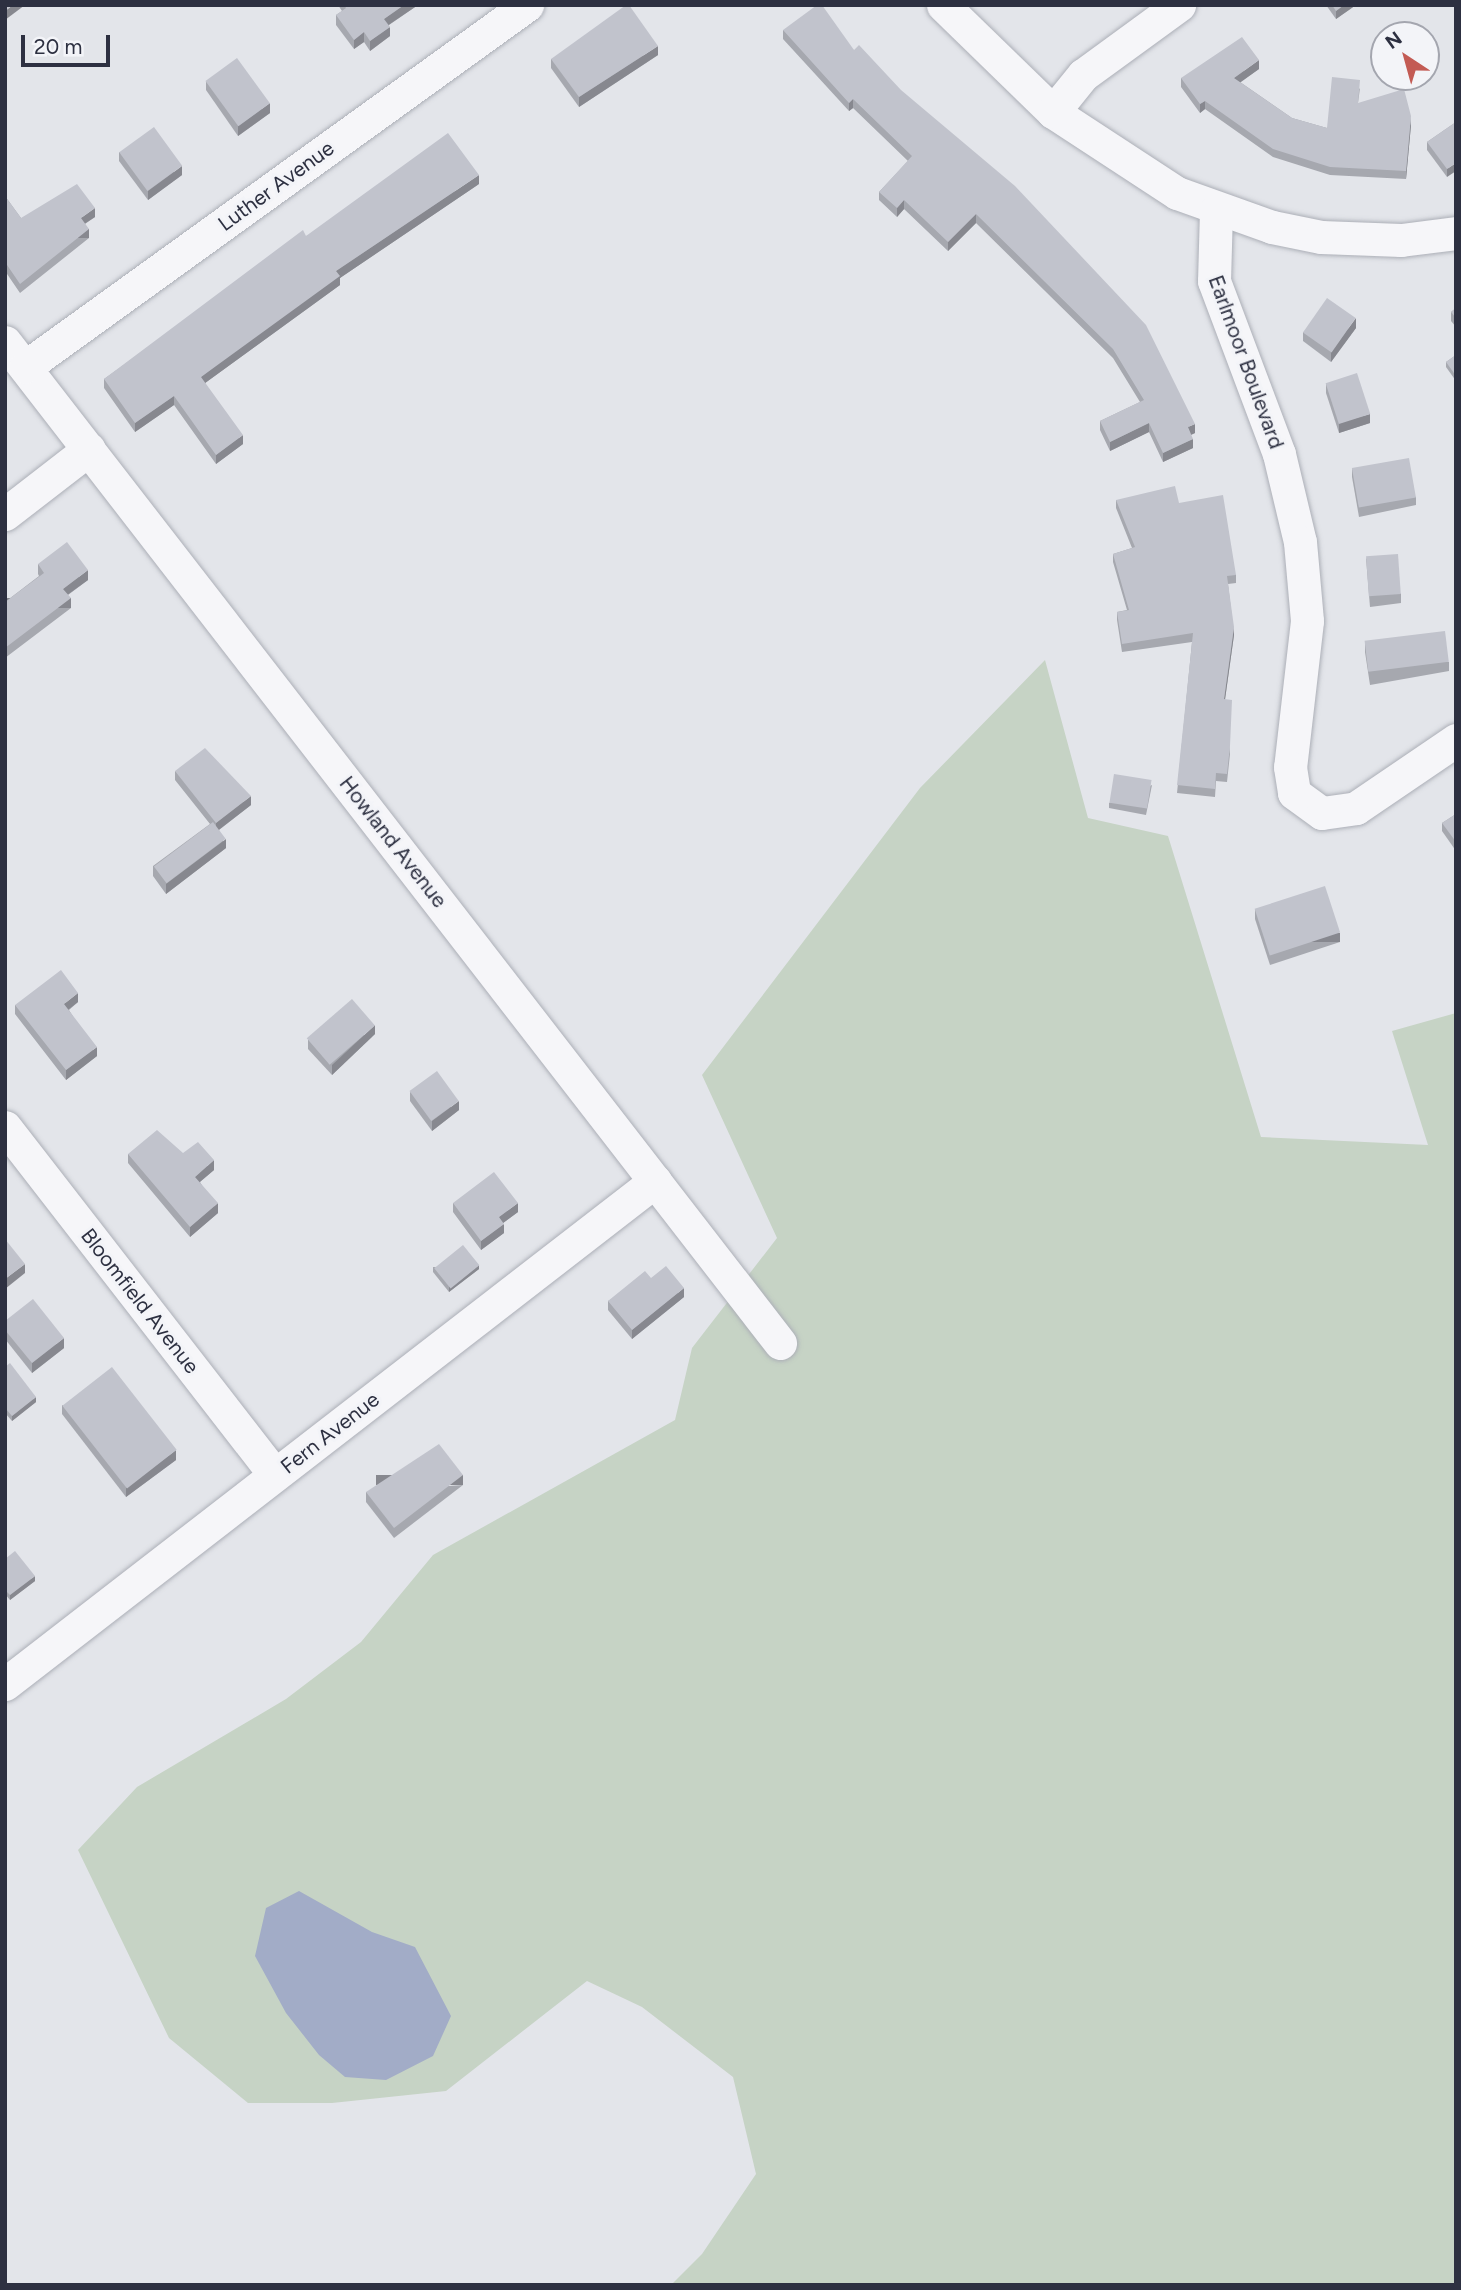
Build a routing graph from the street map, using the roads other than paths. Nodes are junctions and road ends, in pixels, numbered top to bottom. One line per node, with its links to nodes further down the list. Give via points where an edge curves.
1 (527, 5): 7 (street, Luther Avenue)
2 (943, 5): 4 (street)
3 (1179, 5): 4 (street, via 1083,75)
4 (1053, 112): 5 (street, via 1137,172)
5 (1216, 210): 6 (street, via 1344,239); 10 (street, Earlmoor Boulevard, via 1214,281 1279,454 1300,542 1306,654 1289,776 1308,808 1332,814 1356,808)
6 (1456, 233)
7 (15, 354): 8 (street, Howland Avenue)
8 (89, 449): 9 (street); 12 (street, Howland Avenue)
9 (5, 514)
10 (1456, 740)
11 (5, 1127): 14 (street, Bloomfield Avenue)
12 (655, 1181): 13 (street, Howland Avenue); 14 (street, Fern Avenue)
13 (780, 1343)
14 (275, 1475): 15 (street, Fern Avenue)
15 (5, 1684)

